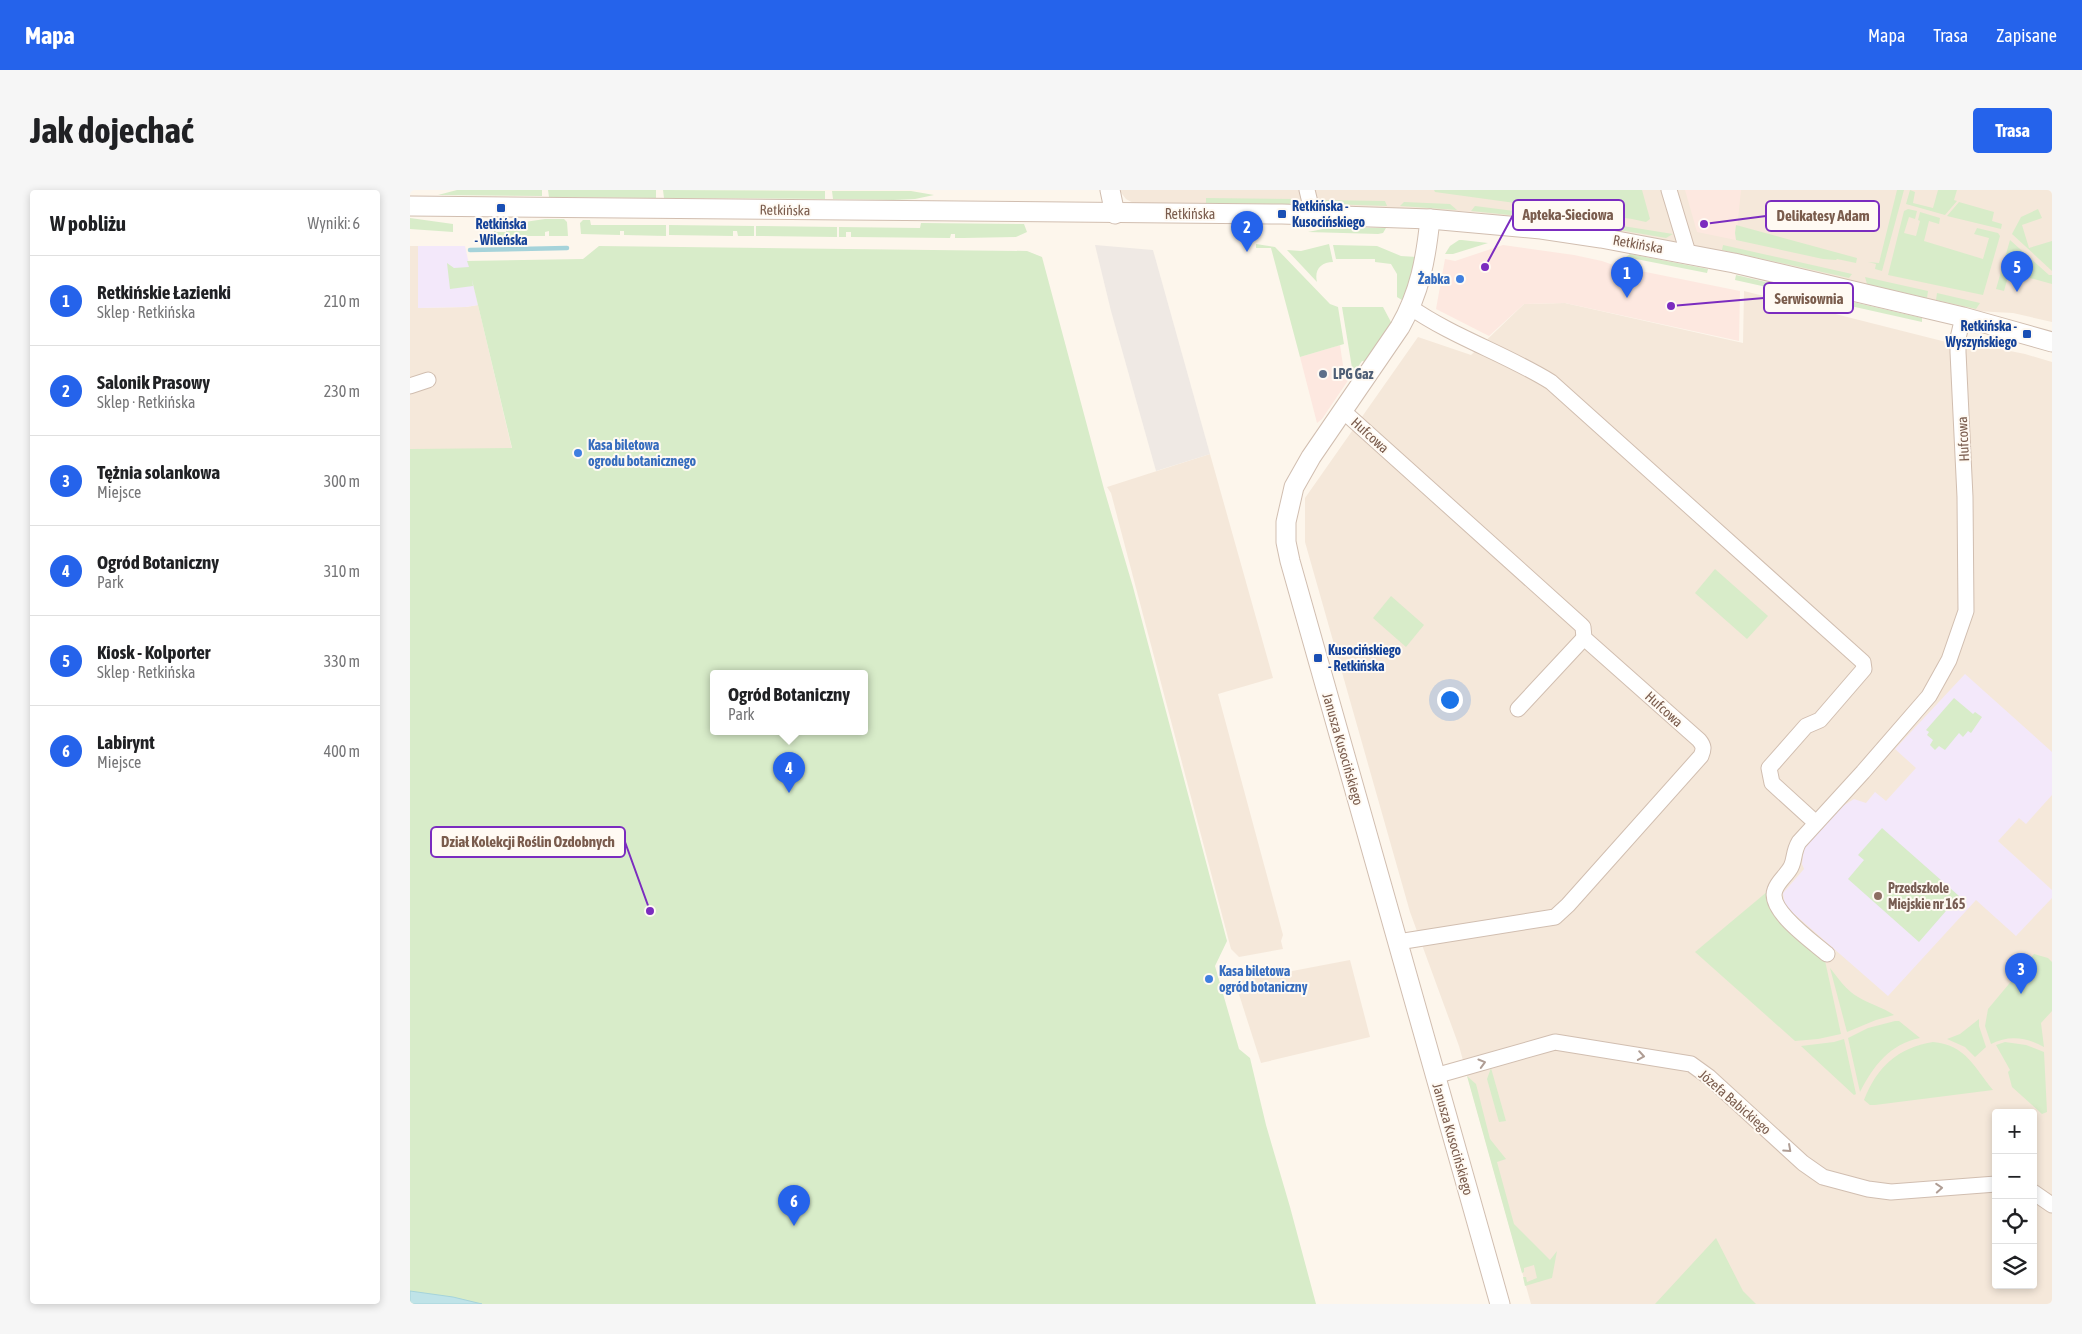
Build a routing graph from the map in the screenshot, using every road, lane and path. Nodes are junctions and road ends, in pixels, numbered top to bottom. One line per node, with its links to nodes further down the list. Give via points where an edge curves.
1 (1110, 190): 5 (street)
2 (1307, 190): 6 (street)
3 (1669, 190): 8 (street)
4 (410, 206): 5 (street, Retkińska)
5 (1115, 214): 6 (street, Retkińska)
6 (1313, 215): 7 (street, Retkińska)
7 (1430, 219): 8 (street, Retkińska, via 1551,230); 9 (street, Janusza Kusocińskiego, via 1424,269)
8 (1688, 253): 10 (street, Retkińska)
9 (1410, 307): 14 (street, Janusza Kusocińskiego, via 1400,327); 17 (street, via 1427,319 1551,382 1863,662 1864,669 1820,720 1806,726 1768,768 1772,783)
10 (1963, 316): 11 (street, Retkińska); 17 (street, Hufcowa, via 1958,352 1965,496 1966,611 1949,660 1929,696)
11 (2050, 342)
12 (428, 380): 13 (street)
13 (410, 386)
14 (1342, 410): 15 (street, Hufcowa, via 1580,624); 18 (street, Janusza Kusocińskiego, via 1294,487 1288,510 1286,542)
15 (1584, 638): 16 (street); 18 (street, Hufcowa, via 1699,740 1704,750 1701,756 1554,917)
16 (1518, 709)
17 (1816, 824): 19 (street, Hufcowa, via 1794,850 1790,868 1774,892 1774,900 1780,912)
18 (1398, 942): 20 (street, Janusza Kusocińskiego)
19 (1827, 954)
20 (1435, 1076): 21 (street, Józefa Babickiego, one-way to 21, via 1555,1042 1691,1064 1823,1177 1891,1192); 24 (street, Janusza Kusocińskiego)
21 (1992, 1184)
22 (2037, 1195): 23 (street)
23 (2052, 1205)
24 (1500, 1304)

